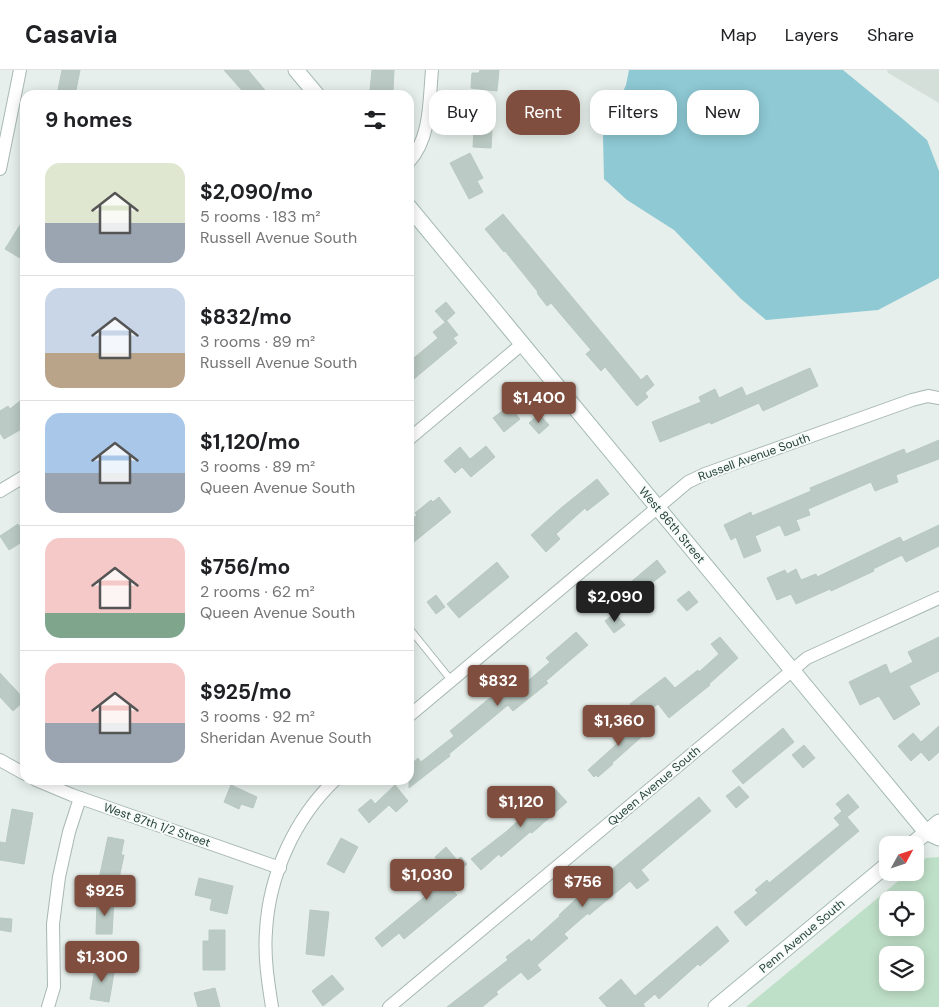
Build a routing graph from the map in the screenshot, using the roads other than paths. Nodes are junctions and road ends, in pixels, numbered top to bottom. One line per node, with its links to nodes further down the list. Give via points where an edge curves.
1 (20, 70): 6 (street)
2 (296, 70): 4 (street)
3 (432, 70): 5 (street, via 424,140)
4 (313, 90)
5 (414, 156)
6 (0, 169)
7 (414, 212): 8 (street, West 86th Street)
8 (522, 344): 10 (street); 13 (street, West 86th Street)
9 (939, 398): 13 (street, Russell Avenue South, via 928,396 912,400 705,474 688,482)
10 (414, 434)
11 (20, 479): 12 (street)
12 (0, 491)
13 (657, 506): 16 (street, West 86th Street); 17 (street, Russell Avenue South)
14 (939, 598): 16 (street, Queen Avenue South, via 807,658)
15 (414, 634): 17 (lane)
16 (792, 670): 25 (street, West 86th Street); 30 (street, Queen Avenue South)
17 (452, 680): 18 (street, Russell Avenue South)
18 (414, 712)
19 (0, 760): 20 (street)
20 (20, 771)
21 (48, 785): 23 (street, West 87th 1/2 Street)
22 (329, 785): 26 (street, via 302,821)
23 (80, 798): 26 (street, West 87th 1/2 Street); 28 (street, via 58,878 53,924 54,987)
24 (939, 822): 25 (street)
25 (933, 835)
26 (280, 868): 29 (street, via 272,892 266,930 266,970)
27 (879, 871): 31 (street, Penn Avenue South)
28 (48, 1007)
29 (272, 1007)
30 (389, 1007)
31 (716, 1007)

